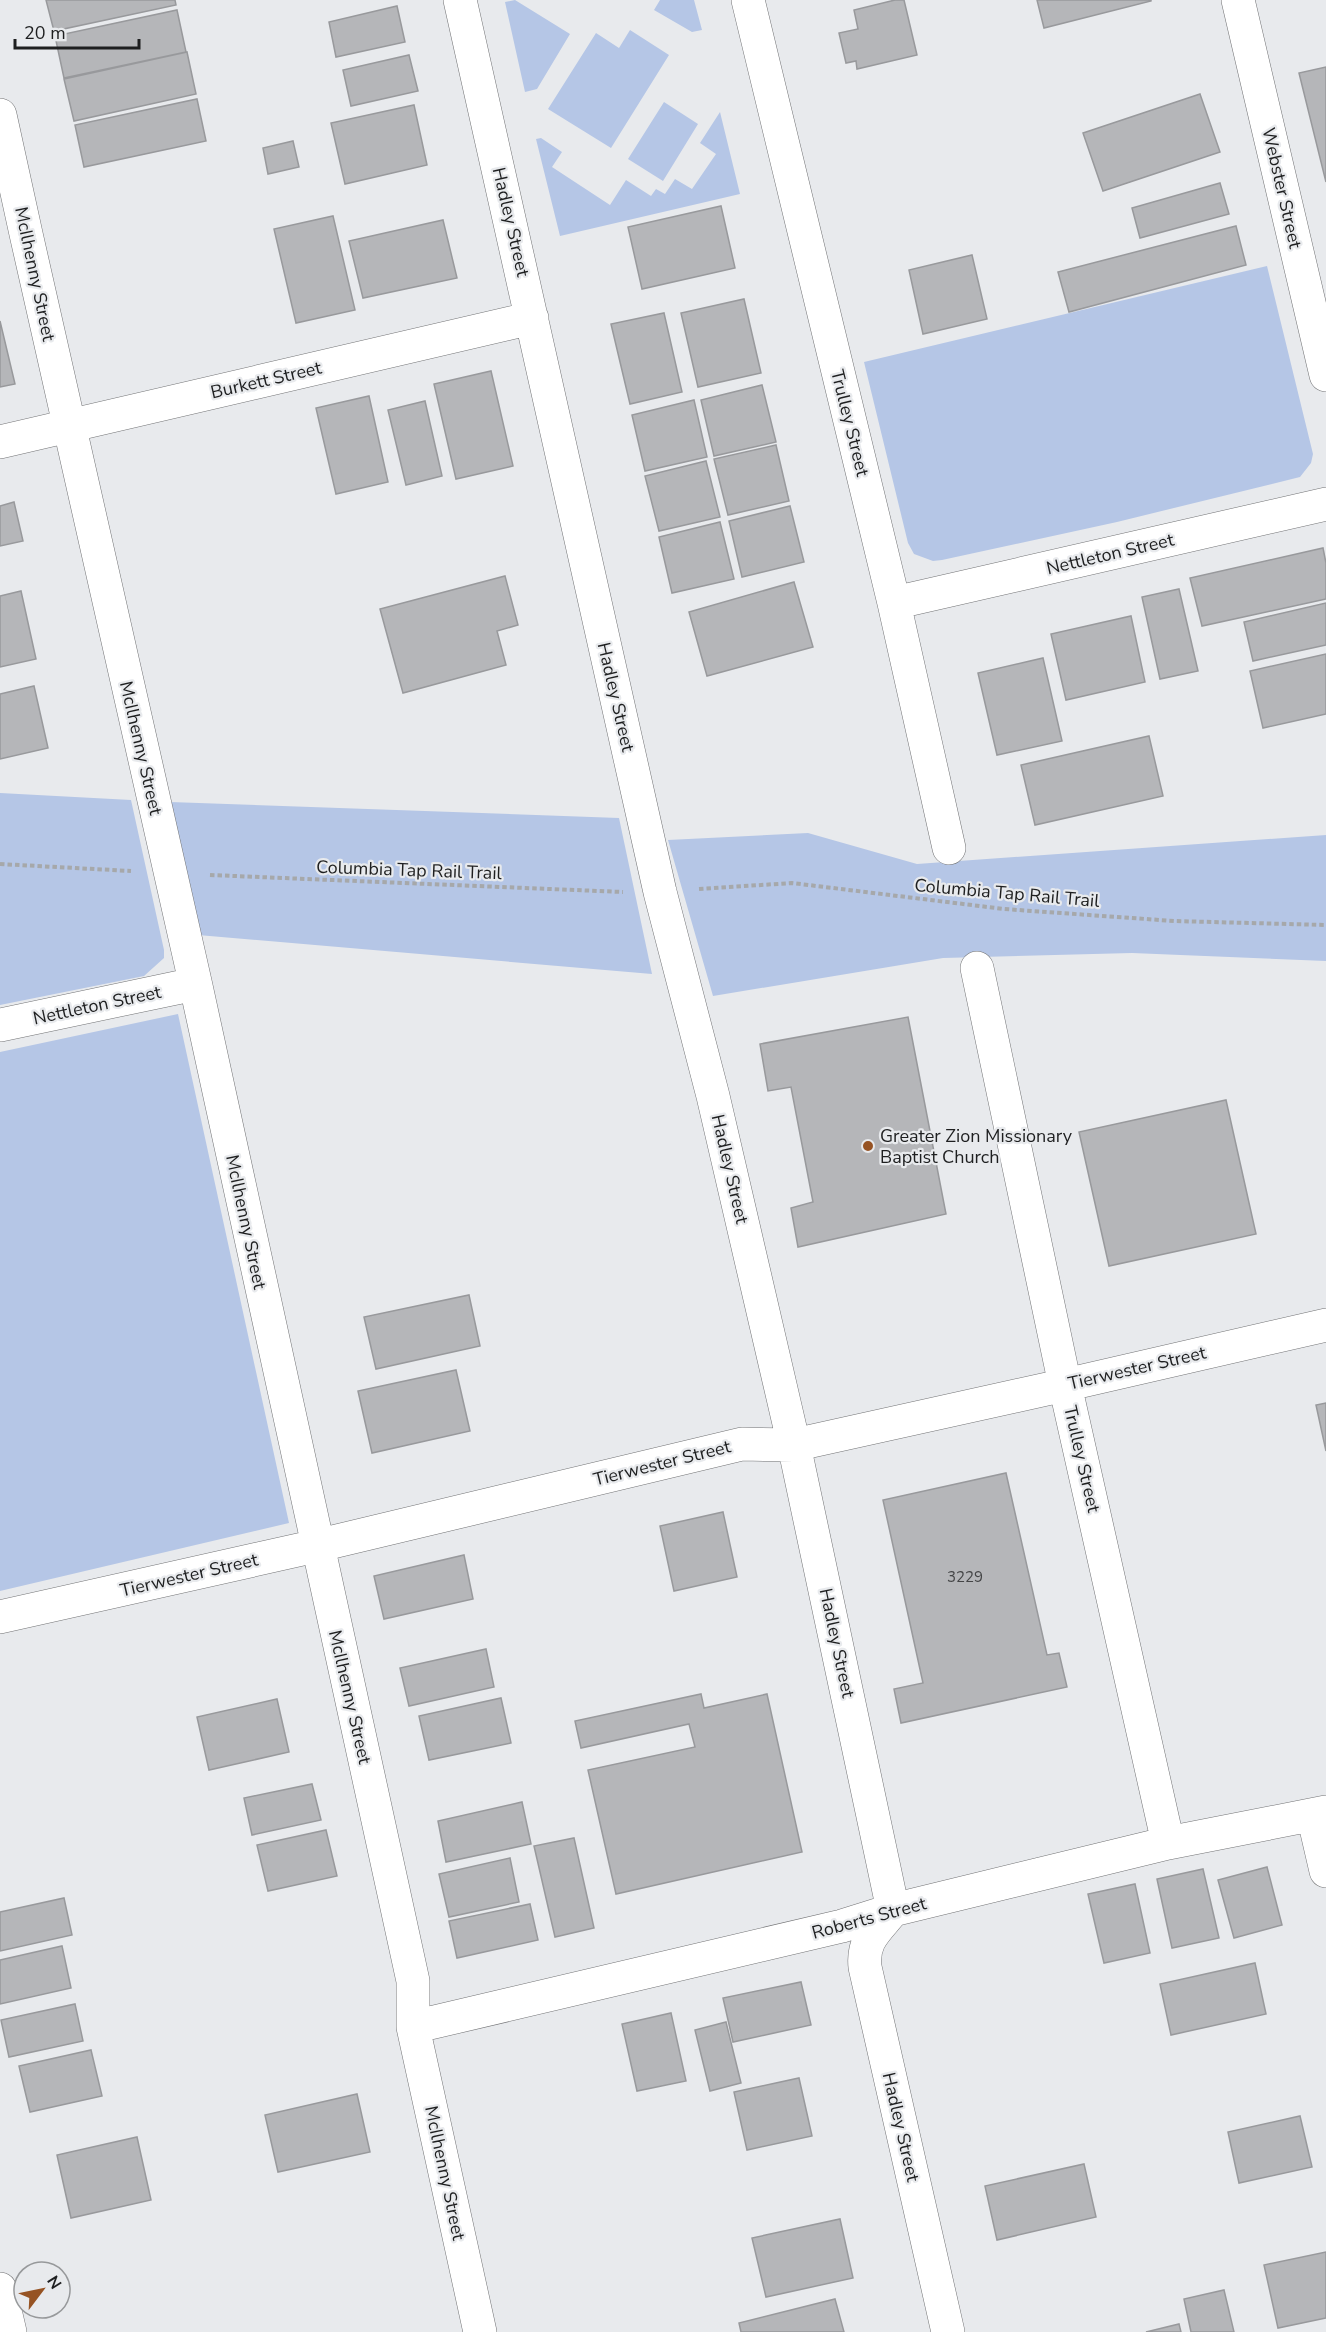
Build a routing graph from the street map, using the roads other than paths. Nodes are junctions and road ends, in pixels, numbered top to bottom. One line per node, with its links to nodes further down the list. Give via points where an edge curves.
1 (460, 0): 5 (street, Hadley Street)
2 (748, 0): 10 (street, Trulley Street)
3 (1238, 0): 6 (street, Webster Street)
4 (0, 115): 7 (street, McIlhenny Street)
5 (532, 318): 7 (street, Burkett Street); 17 (street, Hadley Street, via 660,892 713,1096)
6 (1326, 375)
7 (68, 427): 8 (street, Burkett Street); 13 (street, McIlhenny Street)
8 (0, 442)
9 (1326, 504): 10 (street, Nettleton Street)
10 (894, 603): 11 (street, Trulley Street)
11 (949, 848)
12 (977, 968): 16 (street, Trulley Street)
13 (195, 984): 14 (street, Nettleton Street); 18 (street, McIlhenny Street)
14 (0, 1025)
15 (1326, 1324): 16 (street, Tierwester Street)
16 (1065, 1385): 17 (street, Tierwester Street); 21 (street, Trulley Street)
17 (794, 1444): 18 (street, Tierwester Street, via 742,1444); 23 (street, Hadley Street)
18 (316, 1546): 19 (street, Tierwester Street); 24 (street, McIlhenny Street, via 413,1981)
19 (0, 1617)
20 (1319, 1814): 21 (street, Roberts Street); 22 (street)
21 (1168, 1843): 23 (street, Roberts Street)
22 (1326, 1871)
23 (893, 1910): 24 (street, Roberts Street, via 830,1929); 28 (street, Hadley Street, via 867,1942 865,1967)
24 (413, 2027): 27 (street, McIlhenny Street)
25 (0, 2289): 26 (street)
26 (10, 2332)
27 (480, 2332)
28 (948, 2332)

